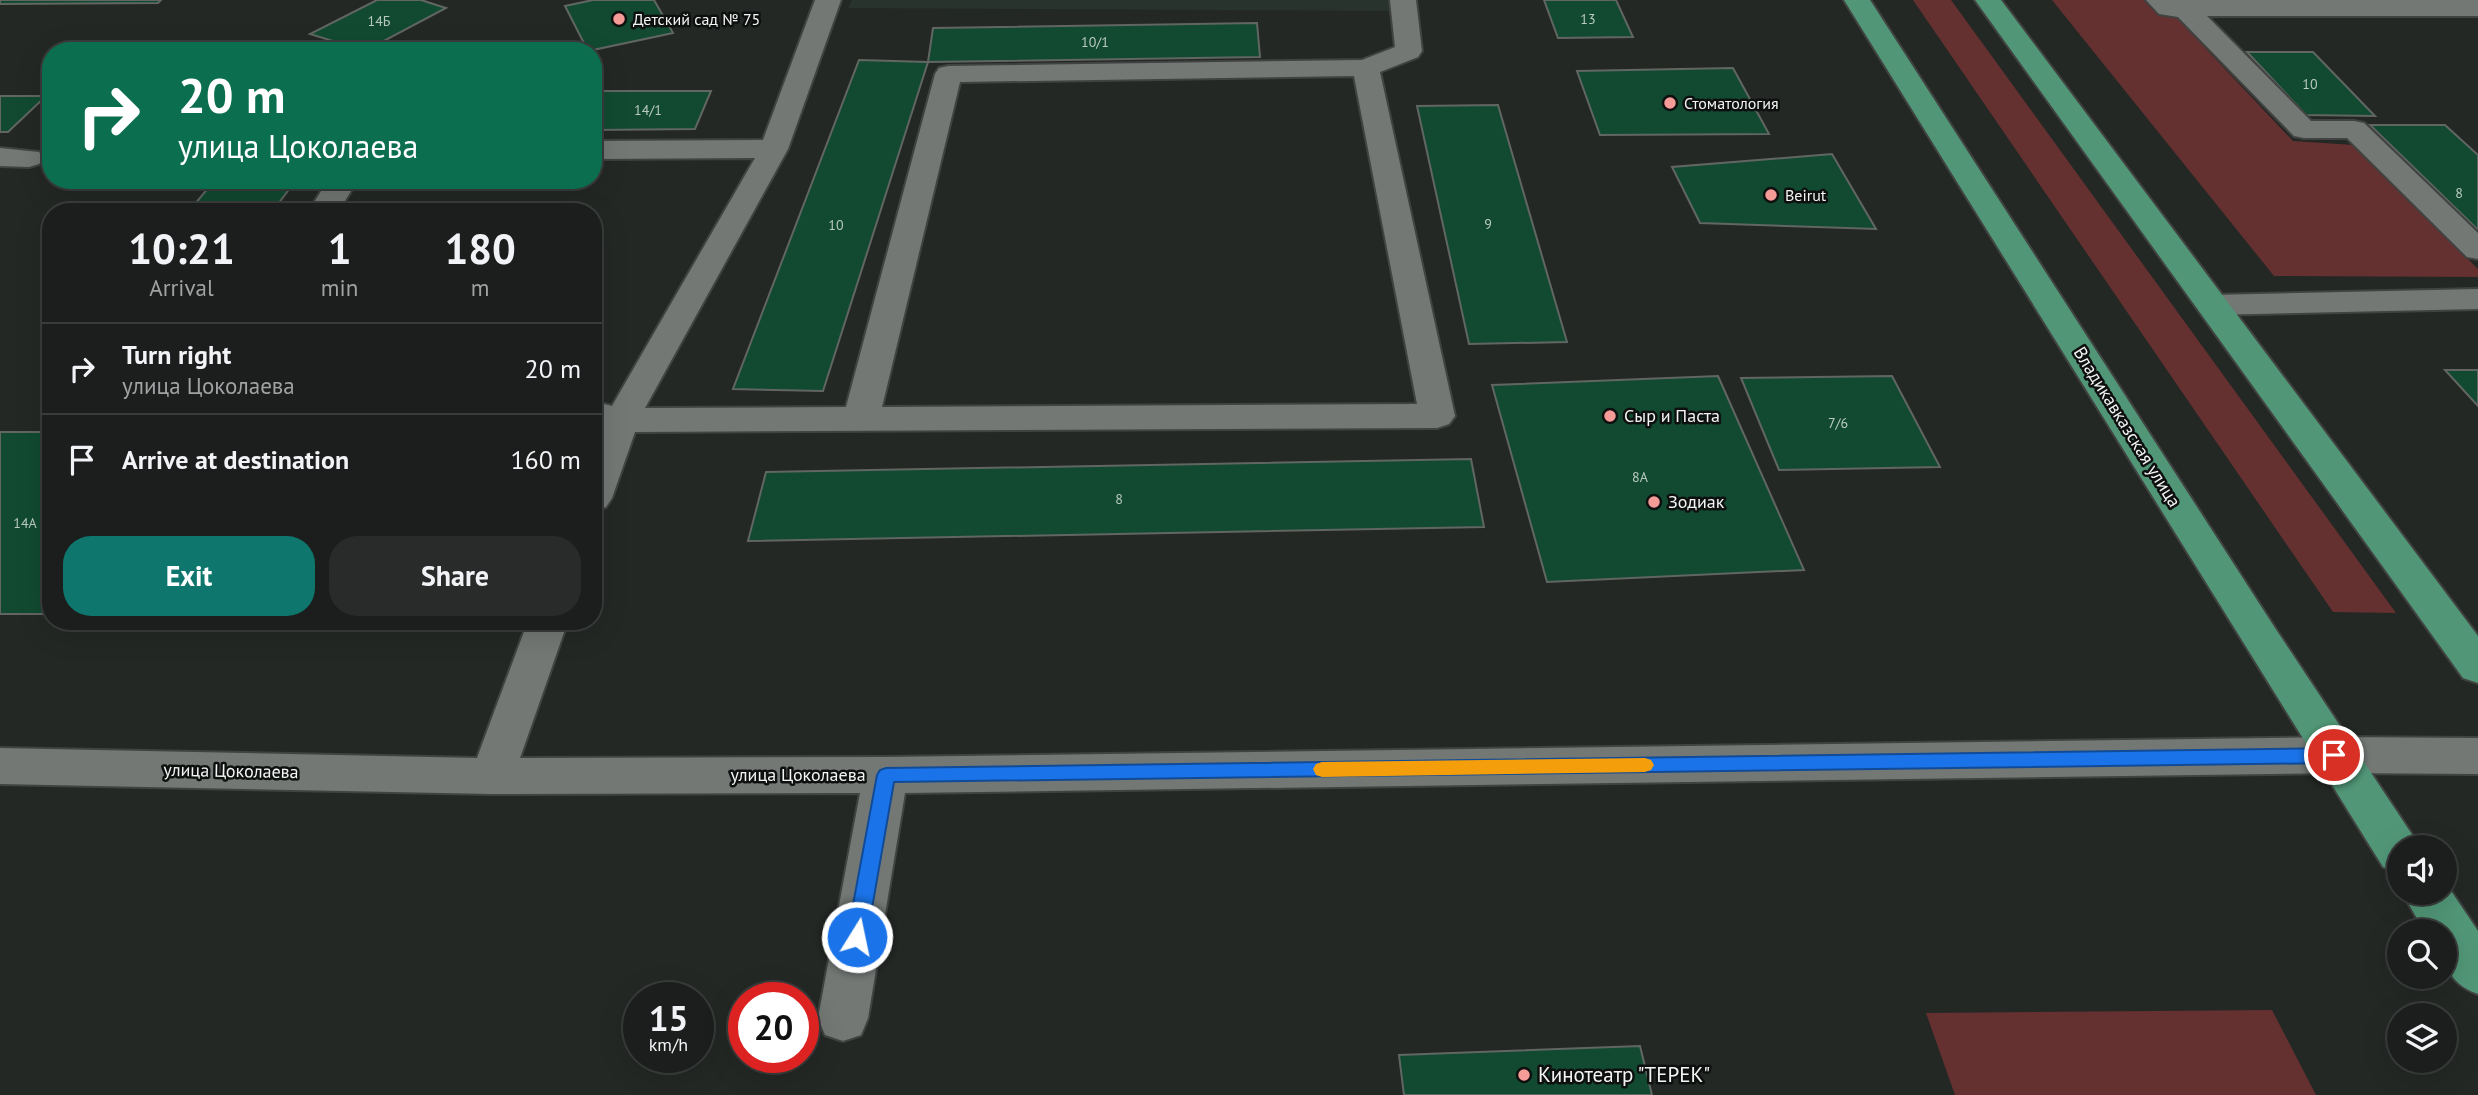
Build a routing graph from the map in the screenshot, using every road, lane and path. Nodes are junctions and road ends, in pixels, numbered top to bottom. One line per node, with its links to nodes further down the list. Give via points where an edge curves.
1 (828, 0): 8 (street)
2 (1404, 0): 7 (street, via 1409,51)
3 (1857, 0): 20 (main road, Владикавказская улица)
4 (1988, 0): 14 (main road)
5 (2172, 4): 6 (street); 12 (street, via 2304,130 2354,129)
6 (2478, 8)
7 (1366, 68): 16 (street, via 948,74); 16 (street, via 1437,416)
8 (774, 149): 9 (street); 15 (street)
9 (602, 150)
10 (0, 158): 11 (street)
11 (29, 158)
12 (2478, 250)
13 (2478, 299): 14 (street)
14 (2212, 305): 19 (main road)
15 (607, 416): 16 (street); 17 (street)
16 (861, 419)
17 (602, 445)
18 (545, 630): 24 (street)
19 (2478, 667)
20 (2334, 755): 21 (street, улица Цоколаева); 23 (street, улица Цоколаева); 25 (main road, Владикавказская улица)
21 (2478, 756)
22 (0, 766): 24 (street, улица Цоколаева)
23 (886, 775): 24 (street, улица Цоколаева); 28 (street)
24 (492, 776)
25 (2387, 835)
26 (2434, 905): 27 (main road)
27 (2478, 972)
28 (843, 1018)

